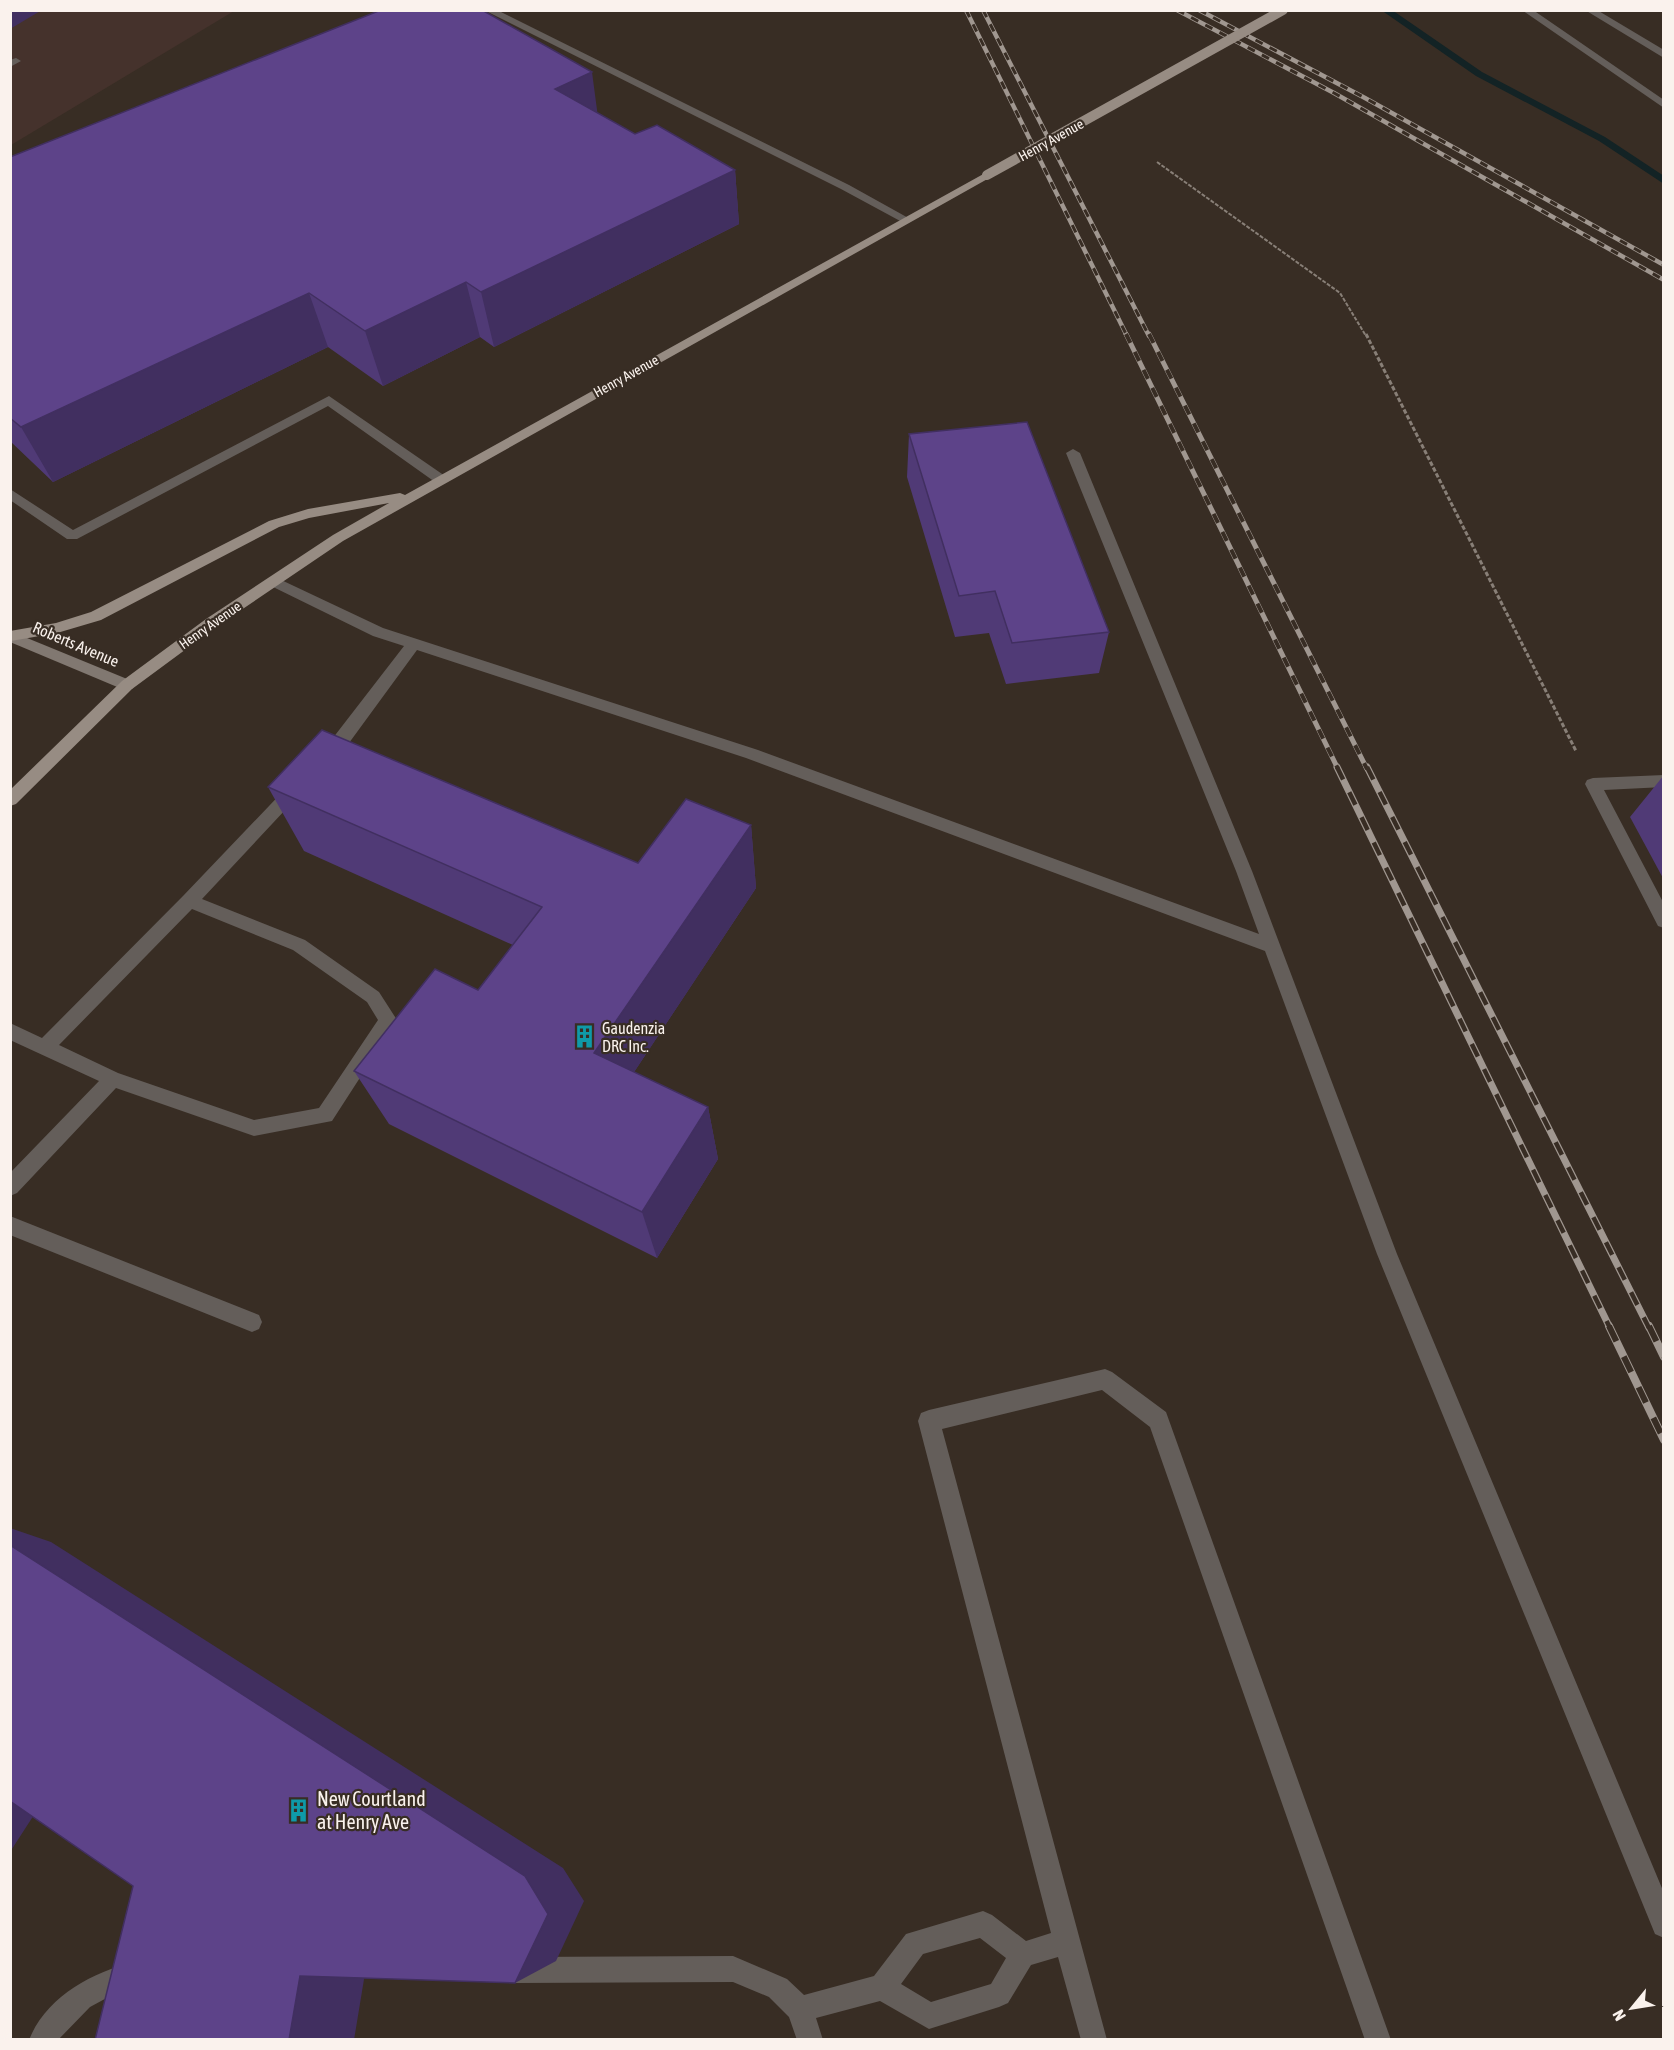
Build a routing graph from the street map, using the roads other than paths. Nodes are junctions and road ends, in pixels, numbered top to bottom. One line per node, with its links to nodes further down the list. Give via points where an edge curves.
1 (488, 10): 7 (lane)
2 (1283, 10): 7 (main road, Henry Avenue, bridge)
3 (1526, 10): 6 (lane)
4 (1589, 10): 5 (lane)
5 (1664, 55)
6 (1664, 105)
7 (906, 220): 9 (main road, Henry Avenue)
8 (1073, 453): 22 (lane)
9 (440, 479): 10 (lane, via 329,400 72,536); 11 (main road, Henry Avenue)
10 (10, 493)
11 (410, 495): 12 (main road, Henry Avenue); 13 (main road, via 319,512 274,525 96,616)
12 (272, 581): 14 (lane, via 378,632); 15 (main road, Henry Avenue)
13 (11, 636): 15 (main road, Roberts Avenue)
14 (414, 644): 16 (lane, via 343,739); 22 (lane, via 752,754)
15 (127, 686): 19 (main road, Henry Avenue)
16 (319, 764)
17 (1664, 780): 21 (lane, via 1593,784)
18 (303, 782): 20 (lane)
19 (10, 800)
20 (189, 901): 24 (lane); 25 (lane, via 299,945 373,997 388,1020 325,1115 254,1128)
21 (1664, 921)
22 (1271, 946): 29 (lane, via 1387,1254)
23 (10, 1031): 24 (lane)
24 (45, 1047): 25 (lane)
25 (113, 1079): 26 (lane)
26 (10, 1187)
27 (10, 1225): 28 (lane)
28 (252, 1322)
29 (1664, 1925)
30 (1066, 1941): 31 (lane); 38 (lane); 39 (lane, via 930,1421 1105,1379 1158,1420)
31 (1023, 1955): 34 (lane, via 999,1994 928,2016); 34 (lane, via 983,1924 915,1944)
32 (158, 1970): 36 (lane, via 115,1979 83,1996 48,2029)
33 (497, 1970): 35 (lane, via 733,1970 778,1988)
34 (882, 1987): 35 (lane)
35 (800, 2009): 37 (lane)
36 (42, 2040)
37 (810, 2040)
38 (1094, 2040)
39 (1378, 2040)

